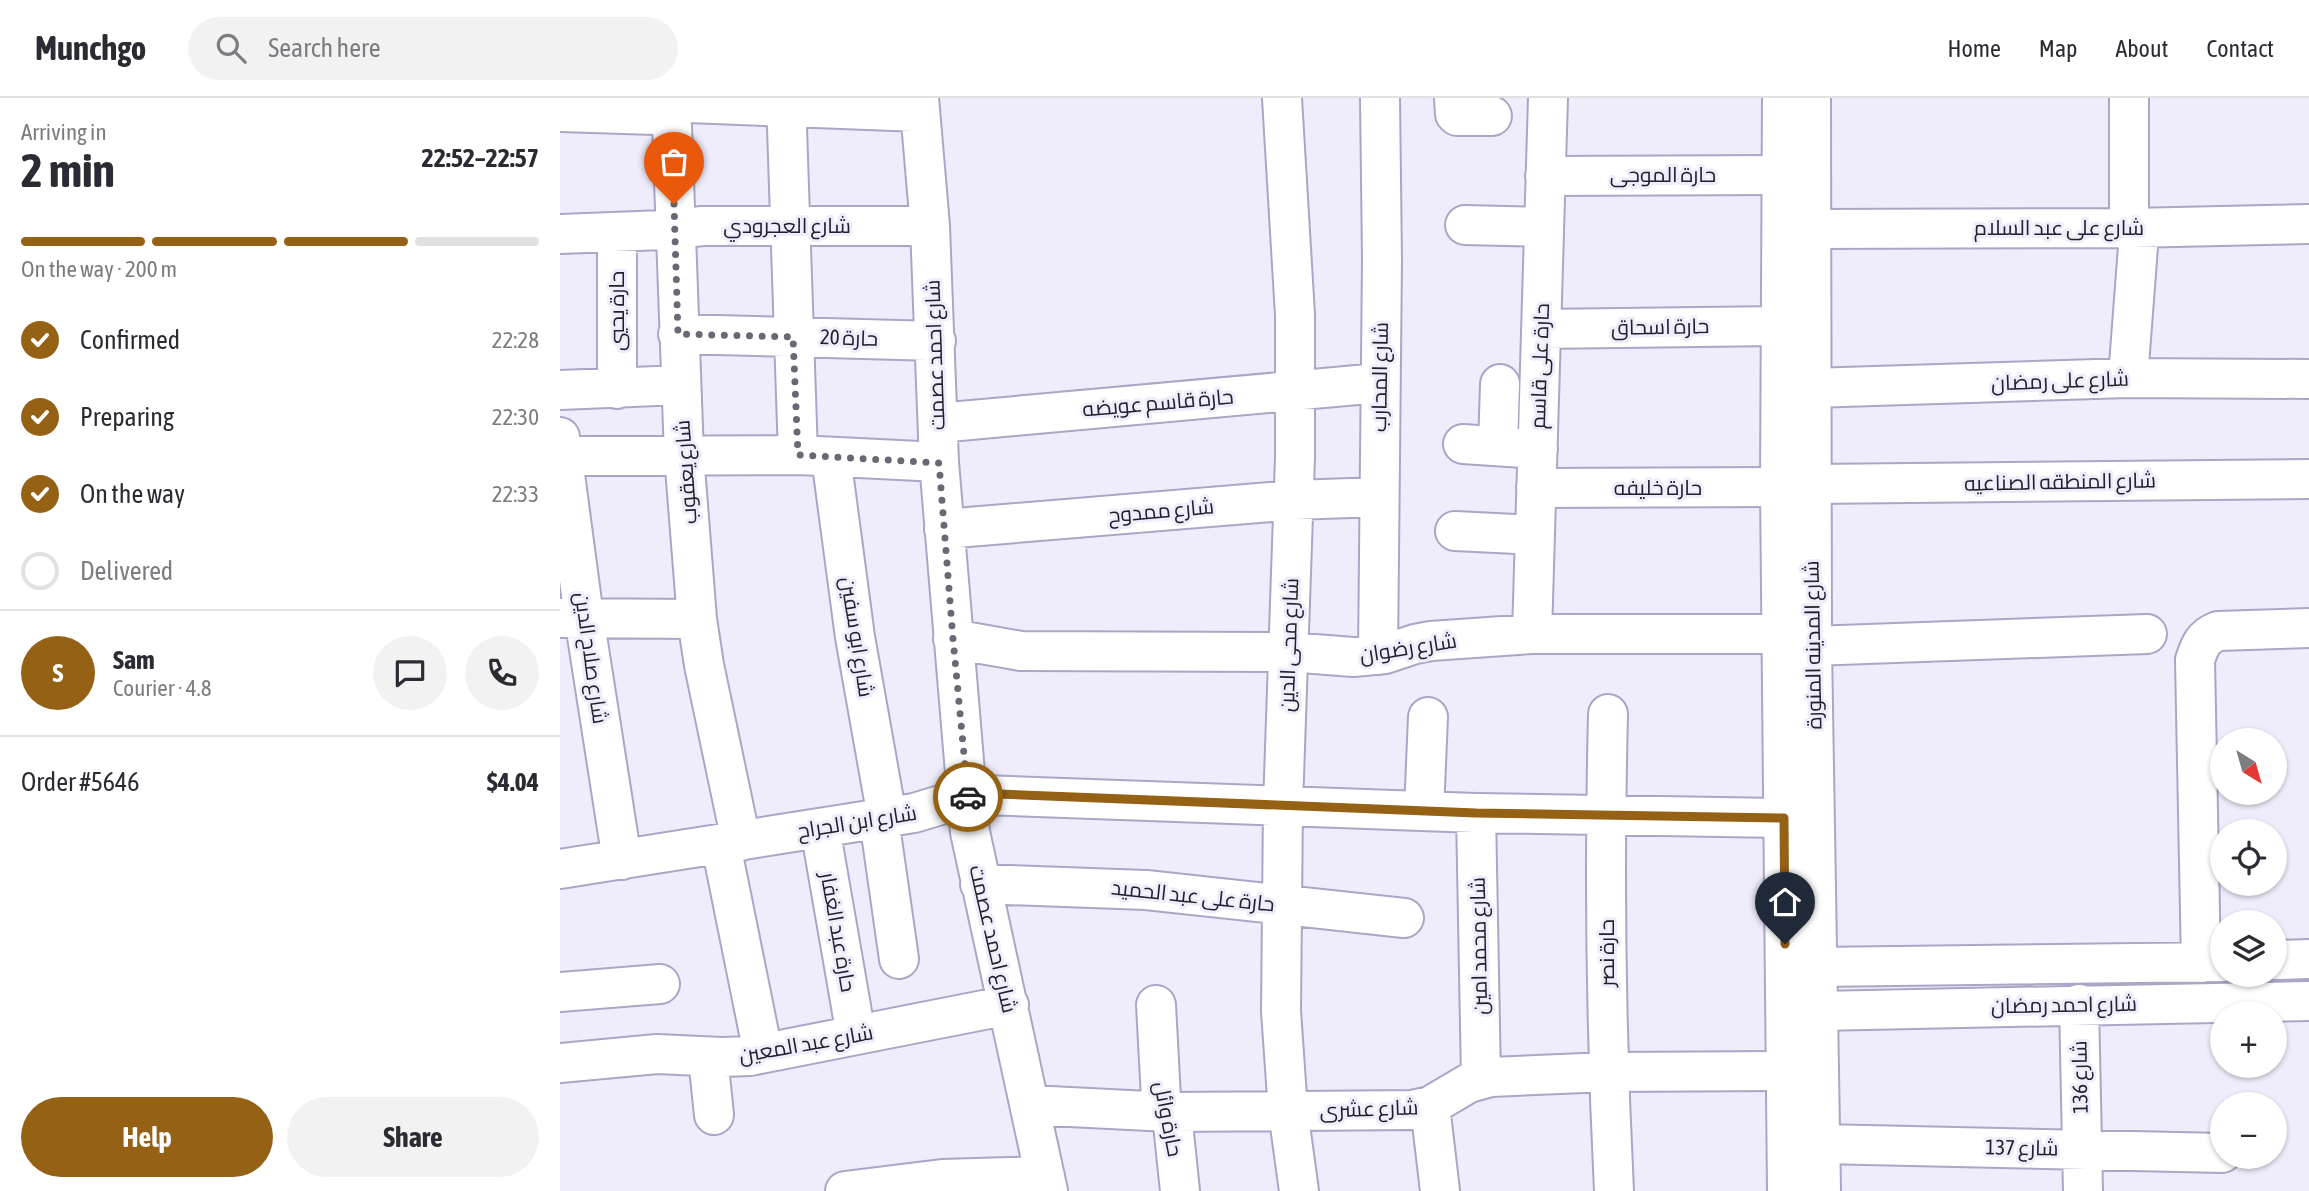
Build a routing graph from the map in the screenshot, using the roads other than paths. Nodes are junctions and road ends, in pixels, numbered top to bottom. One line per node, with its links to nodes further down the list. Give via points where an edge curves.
1 (1282, 98): 38 (street, شارع محى الدين)
2 (1380, 98): 32 (street, شارع المحارب)
3 (1454, 98): 12 (street, via 1457,116)
4 (1548, 98): 14 (street, حارة على قاسم)
5 (1782, 98): 13 (street, شارع المدينه المنورة)
6 (1811, 98): 22 (street, شارع المدينه المنورة)
7 (2129, 98): 20 (street)
8 (671, 102): 9 (street); 11 (street, via 655,115); 21 (street, شارع يعقوب)
9 (786, 102): 10 (street); 16 (street, شارع ابو سفين)
10 (920, 105): 18 (street, شارع احمد عصمت)
11 (560, 112)
12 (1492, 116)
13 (1780, 175): 14 (street, حارة الموجى); 25 (street, شارع المدينه المنورة)
14 (1545, 176): 19 (street, حارة على قاسم)
15 (2309, 224): 20 (street, شارع على عبد السلام)
16 (791, 225): 18 (street, شارع العجرودي); 21 (street, شارع العجرودي); 28 (street, شارع ابو سفين)
17 (1465, 225): 19 (street)
18 (930, 226): 29 (street, شارع احمد عصمت)
19 (1544, 227): 26 (street, حارة على قاسم)
20 (2131, 228): 22 (street, شارع على عبد السلام); 30 (street, via 2138,247)
21 (675, 229): 23 (street, شارع العجرودي); 27 (street, شارع يعقوب)
22 (1810, 229): 35 (street, شارع المدينه المنورة)
23 (617, 232): 24 (street, شارع العجرودي); 36 (street, حارة يحيي)
24 (560, 234)
25 (1779, 326): 26 (street, حارة اسحاق); 46 (street, شارع المدينه المنورة)
26 (1541, 329): 40 (street, حارة على قاسم)
27 (678, 334): 28 (street, حارة 20); 34 (street, شارع يعقوب)
28 (793, 337): 29 (street, حارة 20); 43 (street, شارع ابو سفين)
29 (936, 341): 39 (street, شارع احمد عصمت)
30 (2128, 378): 31 (street, شارع على رمضان); 35 (street, شارع على رمضان)
31 (2309, 379)
32 (1379, 383): 38 (street, حارة قاسم عويضه); 48 (street, شارع المحارب)
33 (1500, 384): 40 (street, via 1480,445)
34 (681, 385): 36 (street); 42 (street, شارع يعقوب)
35 (1811, 388): 46 (street, شارع المدينه المنورة)
36 (617, 389): 37 (street)
37 (560, 390)
38 (1295, 390): 39 (street, حارة قاسم عويضه); 49 (street, شارع محى الدين)
39 (938, 423): 44 (street, شارع احمد عصمت)
40 (1538, 449): 47 (street, حارة على قاسم)
41 (561, 450): 42 (street); 53 (street, شارع صلاح الدين)
42 (684, 455): 43 (street); 54 (street, شارع يعقوب)
43 (814, 456): 44 (street); 69 (street, شارع ابو سفين, via 855,637)
44 (939, 463): 50 (street, شارع احمد عصمت)
45 (2309, 479): 46 (street, شارع المنطقه الصناعيه)
46 (1796, 486): 47 (street, حارة خليفه); 59 (street, شارع المدينه المنورة)
47 (1536, 488): 52 (street, حارة على قاسم)
48 (1379, 497): 49 (street, شارع ممدوح); 61 (street, شارع المحارب)
49 (1294, 500): 50 (street, شارع ممدوح); 60 (street, شارع محى الدين)
50 (944, 529): 58 (street, شارع احمد عصمت)
51 (1455, 531): 52 (street)
52 (1535, 535): 56 (street, حارة على قاسم)
53 (572, 618): 54 (street); 73 (street, شارع صلاح الدين)
54 (697, 619): 72 (street, شارع يعقوب)
55 (2309, 628): 78 (street, via 2218,631 2206,636 2195,660)
56 (1532, 634): 59 (street, شارع رضوان); 61 (street, شارع رضوان, via 1431,641)
57 (2147, 634): 59 (street, شارع رضوان)
58 (953, 639): 60 (street, شارع رضوان, via 1021,651); 64 (street, شارع احمد عصمت)
59 (1797, 640): 70 (street, شارع المدينه المنورة); 83 (street, شارع المدينه المنورة)
60 (1289, 652): 61 (street, شارع رضوان); 65 (street, شارع محى الدين)
61 (1378, 655)
62 (1608, 714): 68 (street, حارة نصر)
63 (1428, 717): 66 (street)
64 (968, 797): 65 (street, شارع ابن الجراح, via 999,794); 69 (street, شارع ابن الجراح); 75 (street, شارع احمد عصمت)
65 (1283, 806): 66 (street, شارع ابن الجراح); 76 (street, شارع محى الدين)
66 (1424, 811): 67 (street, شارع ابن الجراح)
67 (1476, 813): 68 (street, شارع ابن الجراح); 97 (street, شارع محمد امين)
68 (1606, 814): 70 (street, شارع ابن الجراح); 96 (street, حارة نصر)
69 (883, 818): 71 (street, شارع ابن الجراح); 79 (street, شارع ابو سفين)
70 (1784, 818): 95 (street, شارع المدينه المنورة)
71 (820, 828): 72 (street, شارع ابن الجراح); 91 (street, حارة عبد الغفار)
72 (731, 843): 73 (street, شارع ابن الجراح); 92 (street, شارع يعقوب)
73 (622, 860): 74 (street, شارع ابن الجراح)
74 (560, 869)
75 (980, 884): 76 (street, حارة على عبد الحميد, via 1146,890); 88 (street, شارع احمد عصمت)
76 (1282, 905): 77 (street, حارة على عبد الحميد); 100 (street, شارع محى الدين, via 1281,1026)
77 (1404, 918)
78 (2210, 926)
79 (899, 959)
80 (2309, 959): 81 (street)
81 (2287, 960)
82 (2210, 962): 83 (street, شارع احمد رمضان)
83 (1817, 967): 90 (street, شارع المدينه المنورة)
84 (660, 984): 85 (street)
85 (560, 992)
86 (2309, 1002): 87 (street, شارع احمد رمضان)
87 (2079, 1004): 90 (street, شارع احمد رمضان); 104 (street, شارع 136)
88 (1009, 1005): 91 (street, شارع عبد المعين); 98 (street, شارع احمد عصمت)
89 (1156, 1005): 101 (street, حارة وائل, via 1161,1098)
90 (1819, 1011): 103 (street, شارع المدينه المنورة)
91 (856, 1035): 92 (street, شارع عبد المعين)
92 (763, 1053): 93 (street, شارع عبد المعين, via 737,1058)
93 (708, 1056): 94 (street, شارع عبد المعين, via 657,1054); 102 (street)
94 (560, 1063)
95 (1785, 1071): 96 (street, شارع عشرى); 112 (street, شارع المدينه المنورة)
96 (1608, 1072): 97 (street, شارع عشرى); 111 (street, حارة نصر)
97 (1481, 1079): 99 (street, شارع عشرى)
98 (1030, 1105): 101 (street, شارع عشرى); 106 (street, شارع احمد عصمت)
99 (1430, 1106): 100 (street, شارع عشرى); 110 (street)
100 (1288, 1111): 101 (street, شارع عشرى); 109 (street, شارع محى الدين)
101 (1169, 1112): 108 (street, حارة وائل)
102 (714, 1115)
103 (1821, 1144): 104 (street, شارع 137); 113 (street, شارع المدينه المنورة)
104 (2080, 1150): 105 (street, شارع 137); 114 (street, شارع 136)
105 (2210, 1153)
106 (1046, 1183): 107 (street, via 942,1179)
107 (845, 1191)
108 (1180, 1191)
109 (1299, 1191)
110 (1440, 1191)
111 (1614, 1191)
112 (1787, 1191)
113 (1821, 1191)
114 (2082, 1191)

